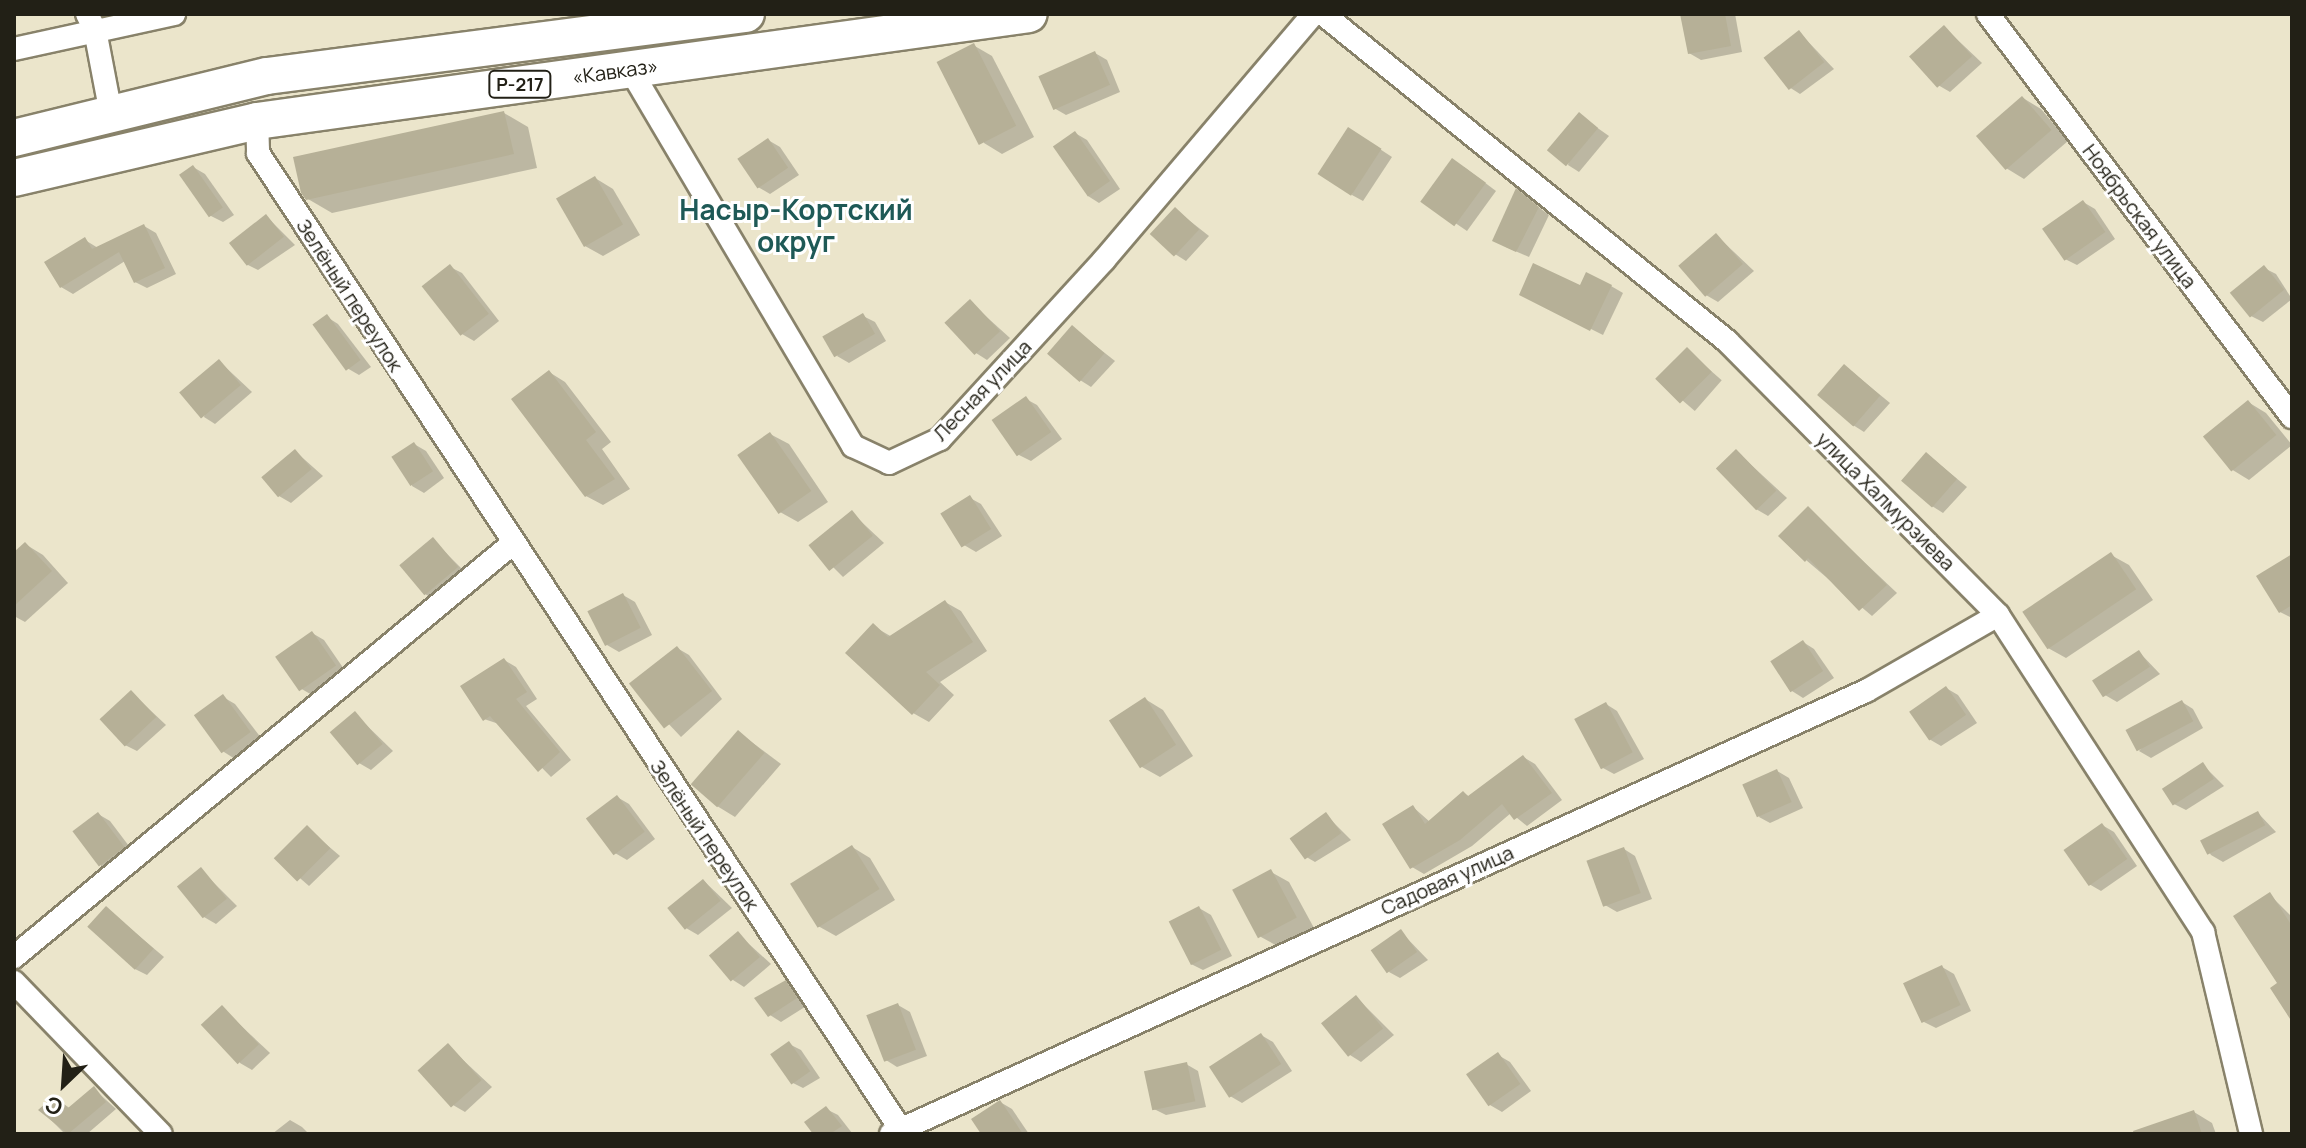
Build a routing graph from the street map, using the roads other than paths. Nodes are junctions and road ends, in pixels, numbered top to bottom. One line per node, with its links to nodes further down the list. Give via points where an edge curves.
1 (174, 14): 7 (street)
2 (746, 14): 10 (highway, «Кавказ» / Р-217, via 267,76)
3 (1029, 14): 9 (highway, «Кавказ» / Р-217)
4 (1313, 14): 9 (street, Лесная улица, via 1104,260 940,439 889,463 853,446)
5 (1323, 14): 16 (street, улица Халмурзиева, via 1727,341)
6 (1988, 14): 14 (street, Ноябрьская улица)
7 (91, 22): 8 (street); 10 (street)
8 (14, 49)
9 (630, 69): 11 (highway, «Кавказ» / Р-217)
10 (111, 114): 12 (highway, «Кавказ» / Р-217)
11 (257, 121): 13 (highway, «Кавказ» / Р-217); 15 (street, Зелёный переулок, via 258,153)
12 (14, 138)
13 (14, 178)
14 (2292, 417)
15 (512, 544): 17 (street); 19 (street, Зелёный переулок)
16 (1998, 615): 19 (street, Садовая улица, via 1866,691); 21 (street, улица Халмурзиева, via 2203,932)
17 (14, 957)
18 (14, 982): 20 (street)
19 (895, 1130)
20 (161, 1134)
21 (2251, 1134)

